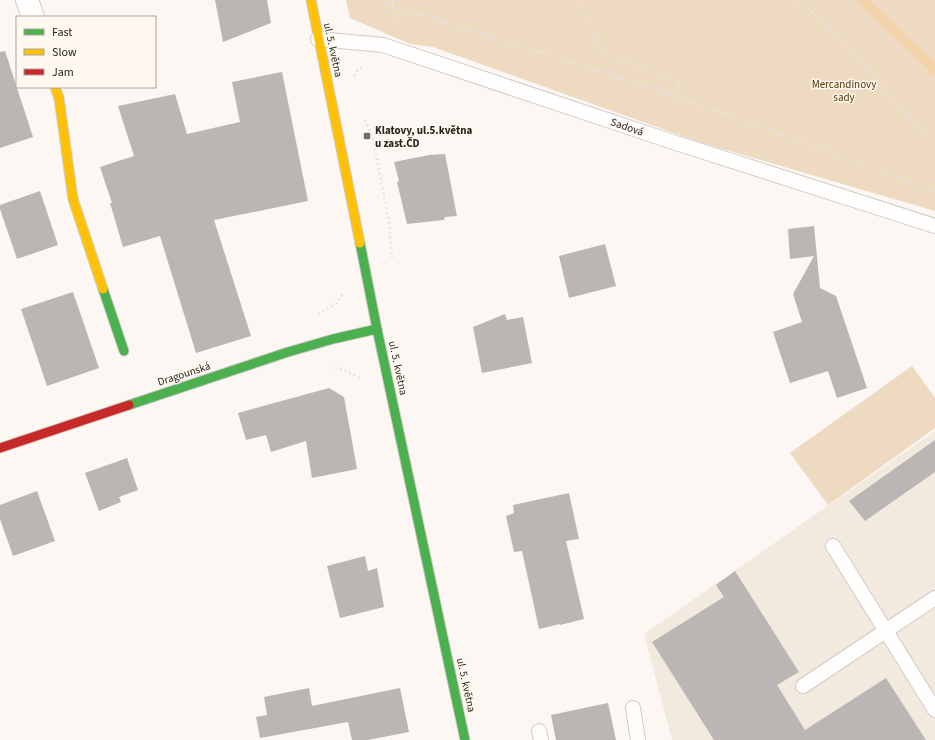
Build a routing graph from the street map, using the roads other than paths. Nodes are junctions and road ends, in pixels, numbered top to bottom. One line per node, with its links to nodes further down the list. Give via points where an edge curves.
1 (27, 0): 3 (street)
2 (311, 0): 4 (street, ul. 5. května)
3 (34, 16)
4 (318, 39): 6 (lane, Sadová, via 383,45); 7 (street, ul. 5. května)
5 (56, 88): 8 (street, via 73,199)
6 (935, 226)
7 (377, 329): 9 (street, Dragounská, via 288,352); 16 (street, ul. 5. května)
8 (124, 351)
9 (0, 448)
10 (833, 546): 12 (lane)
11 (935, 598): 12 (lane)
12 (886, 631): 13 (lane); 15 (lane)
13 (803, 686)
14 (632, 708): 17 (lane)
15 (935, 710)
16 (465, 740)
17 (638, 740)

